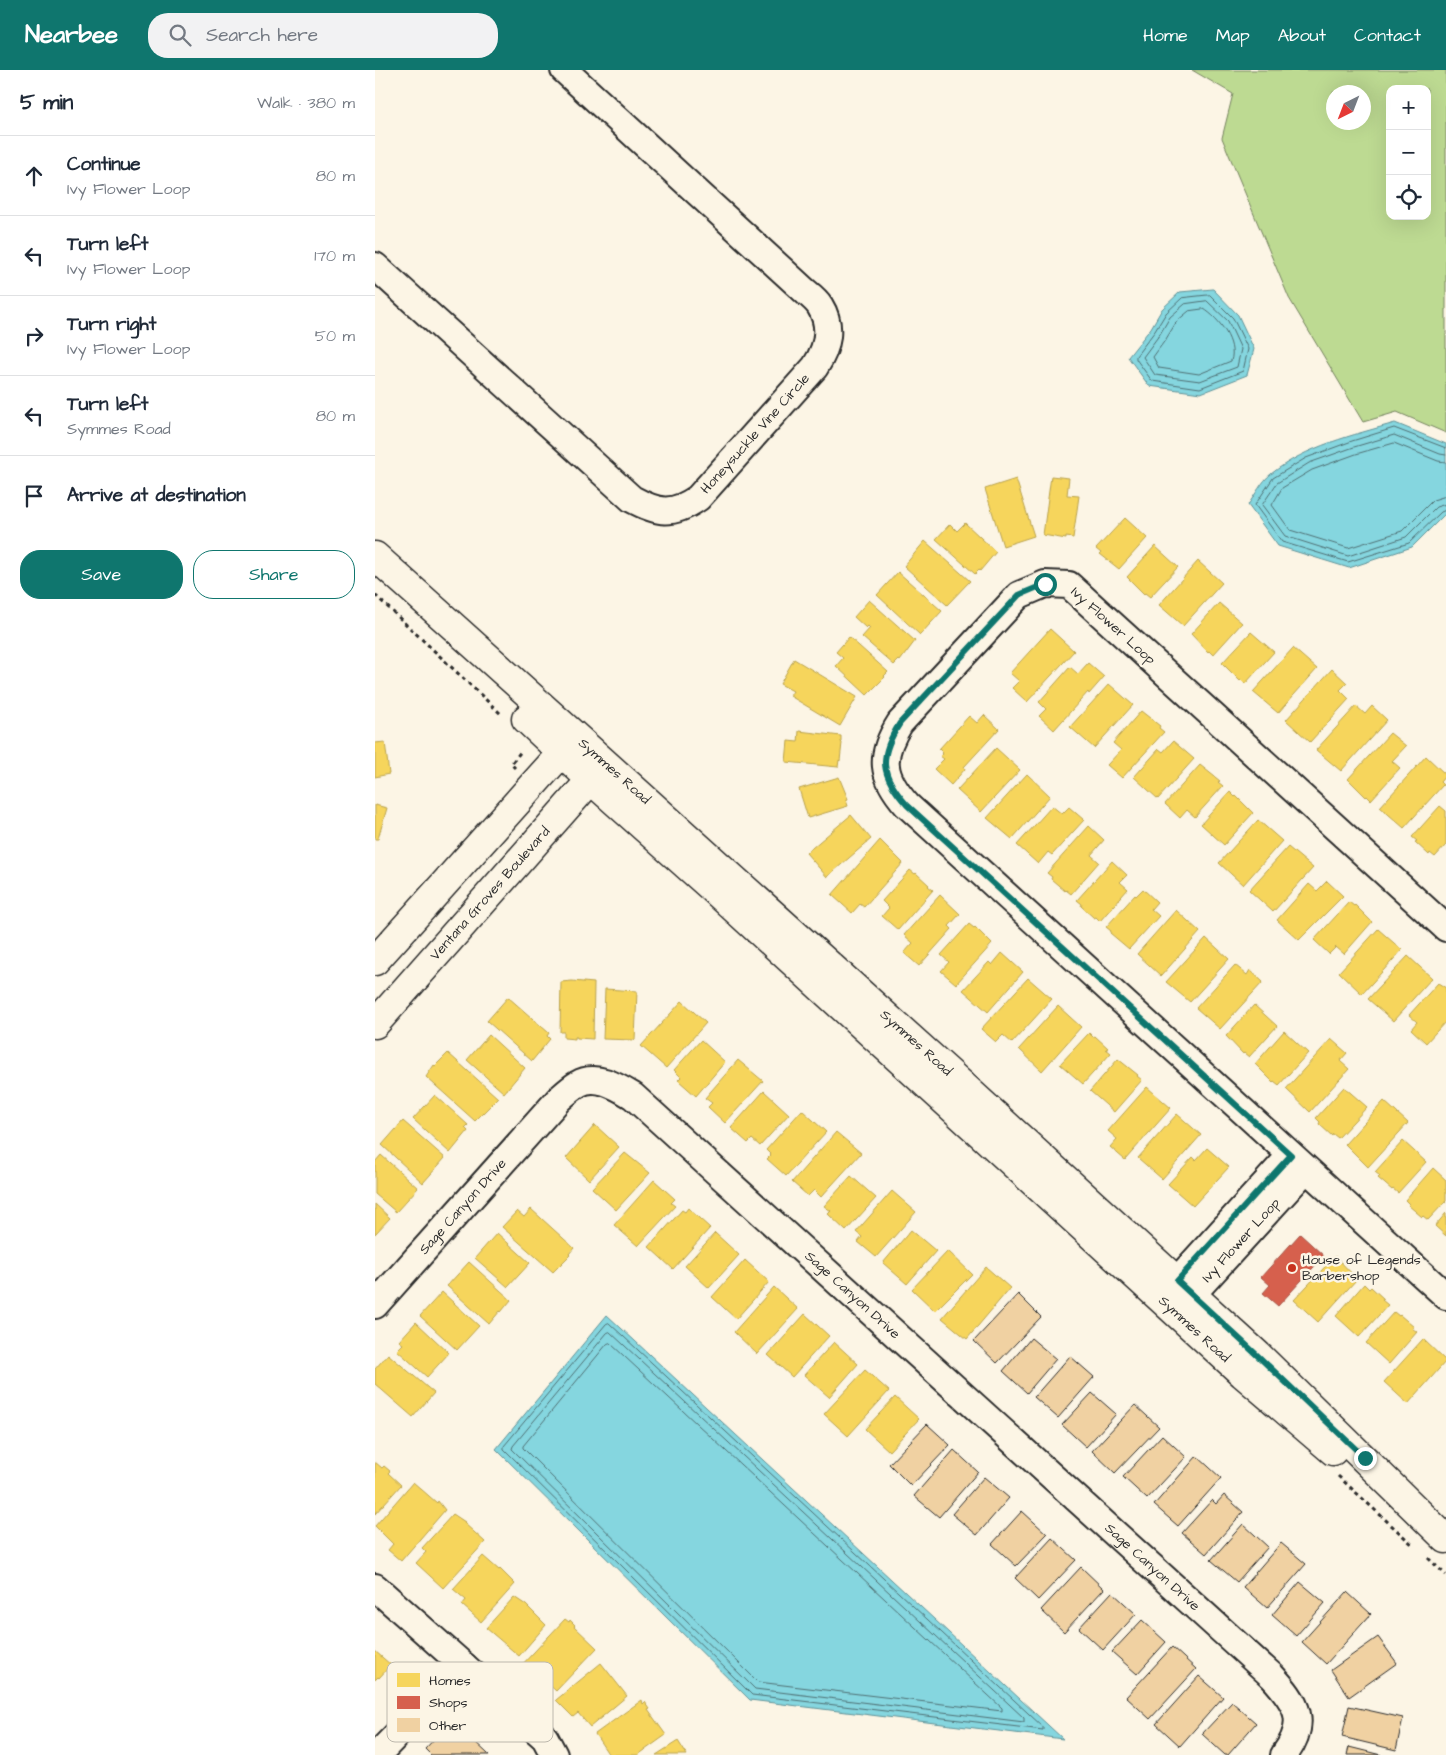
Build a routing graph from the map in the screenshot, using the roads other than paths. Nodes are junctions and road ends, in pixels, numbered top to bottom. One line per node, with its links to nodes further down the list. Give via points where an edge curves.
1 (564, 70): 2 (street, Honeysuckle Vine Circle, via 821,306 827,323 828,339 815,367 698,498 685,507 671,510 651,510 632,499)
2 (375, 266)
3 (375, 556): 5 (street, Symmes Road)
4 (375, 578): 5 (street, Symmes Road)
5 (569, 745): 6 (street, Symmes Road); 8 (street)
6 (598, 772): 9 (street, Ventana Groves Boulevard); 12 (street, Symmes Road, via 713,889)
7 (1446, 928): 10 (street, Ivy Flower Loop, via 1069,585 1045,584 1019,595 900,723 891,737 885,765 888,780 901,799)
8 (375, 961)
9 (375, 1024)
10 (1298, 1162): 11 (street, Ivy Flower Loop); 12 (street, Ivy Flower Loop)
11 (1446, 1296)
12 (1176, 1297): 14 (street, Symmes Road, via 1258,1356); 15 (street, Symmes Road, via 1243,1374)
13 (375, 1305): 22 (street, Sage Canyon Drive, via 559,1098 579,1082 597,1080 614,1085 633,1096 1272,1676 1296,1707 1298,1724 1293,1744)
14 (1446, 1539)
15 (1446, 1547)
16 (375, 1587): 17 (street)
17 (459, 1662)
18 (390, 1742): 20 (street)
19 (547, 1742): 21 (street)
20 (377, 1755)
21 (554, 1755)
22 (1285, 1755)

